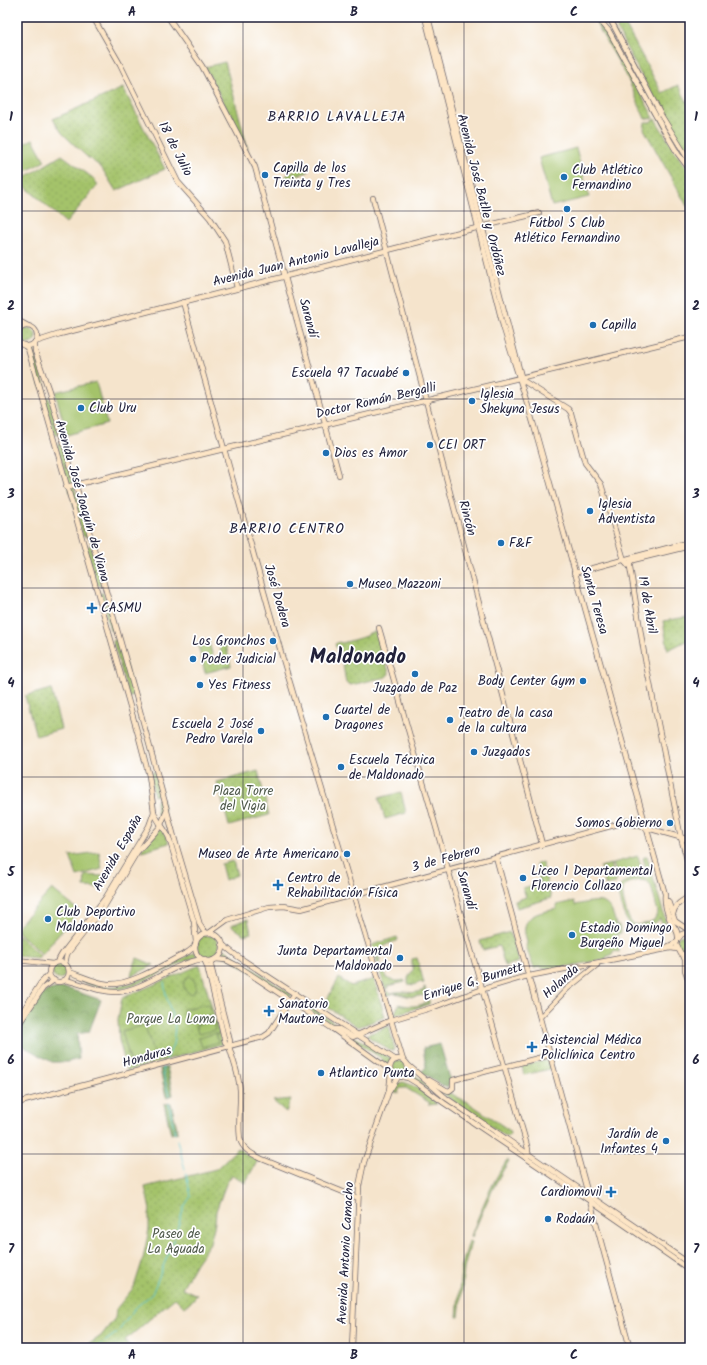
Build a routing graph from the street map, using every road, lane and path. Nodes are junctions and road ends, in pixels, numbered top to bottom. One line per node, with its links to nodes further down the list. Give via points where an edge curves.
1 (93, 17): 14 (street, 18 de Julio, via 120,64 178,182 210,218 225,241)
2 (168, 17): 13 (street, Sarandí, via 202,66 255,167)
3 (425, 17): 11 (street, Avenida José Batlle y Ordóñez)
4 (428, 17): 11 (street, Avenida José Batlle y Ordóñez)
5 (597, 17): 8 (street, via 609,31 662,127)
6 (609, 17): 7 (street, via 661,115)
7 (690, 162)
8 (690, 170)
9 (373, 198): 12 (street, Rincón)
10 (539, 213): 11 (street, Avenida Juan Antonio Lavalleja)
11 (480, 227): 12 (street, Avenida Juan Antonio Lavalleja); 25 (street, Avenida José Batlle y Ordóñez, via 503,326)
12 (386, 250): 13 (street, Avenida Juan Antonio Lavalleja); 28 (street, Rincón)
13 (285, 276): 14 (street, Avenida Juan Antonio Lavalleja); 29 (street, Sarandí)
14 (237, 288): 15 (street, Avenida Juan Antonio Lavalleja)
15 (183, 302): 20 (street, Avenida Juan Antonio Lavalleja); 30 (street, José Dodera)
16 (17, 320): 17 (street)
17 (29, 326): 18 (street); 19 (street)
18 (18, 327): 22 (street)
19 (36, 332): 20 (street, Avenida Juan Antonio Lavalleja, via 44,336); 23 (street)
20 (60, 334): 23 (street, Avenida Juan Antonio Lavalleja)
21 (690, 337): 25 (street, Doctor Román Bergalli)
22 (17, 339): 24 (street)
23 (35, 342): 24 (street, via 29,346); 32 (street, Avenida José Joaquín de Viana, via 35,351)
24 (21, 345): 33 (street, Avenida José Joaquín de Viana, via 28,349)
25 (520, 378): 26 (street, 19 de Abril); 27 (street, Santa Teresa); 28 (street, Doctor Román Bergalli)
26 (528, 384): 27 (street); 36 (street, 19 de Abril, via 571,413 585,463 601,484)
27 (522, 388): 38 (street, Santa Teresa)
28 (425, 401): 29 (street, Doctor Román Bergalli); 55 (street, Rincón)
29 (325, 425): 30 (street, Doctor Román Bergalli); 31 (street, Sarandí)
30 (224, 448): 32 (street, Doctor Román Bergalli); 60 (street, José Dodera, via 282,656)
31 (339, 475)
32 (75, 484): 33 (street, Doctor Román Bergalli); 41 (street, Avenida José Joaquín de Viana)
33 (66, 487): 40 (street, Avenida José Joaquín de Viana)
34 (690, 542): 36 (street)
35 (690, 546): 37 (street, via 633,560)
36 (624, 560): 37 (street, 19 de Abril); 38 (street)
37 (630, 567): 52 (street, 19 de Abril, via 645,659)
38 (574, 573): 47 (street, Santa Teresa)
39 (379, 628): 57 (street, Sarandí)
40 (139, 738): 41 (street); 42 (street, Avenida José Joaquín de Viana)
41 (149, 744): 43 (street, Avenida José Joaquín de Viana)
42 (144, 759): 43 (street); 44 (street, Avenida José Joaquín de Viana)
43 (155, 765): 44 (street, via 153,771); 45 (street, Avenida José Joaquín de Viana)
44 (148, 770): 46 (street, Avenida José Joaquín de Viana)
45 (167, 810): 49 (street); 64 (street, Avenida José Joaquín de Viana, via 200,925 202,930)
46 (154, 812): 49 (street, Avenida José Joaquín de Viana); 74 (street, Avenida España, via 106,897)
47 (643, 817): 48 (street); 50 (street, Santa Teresa)
48 (624, 822): 50 (street, 3 de Febrero); 55 (street, 3 de Febrero)
49 (162, 824): 66 (street, Avenida José Joaquín de Viana, via 169,838 194,922); 77 (street, Avenida España, via 135,855 104,907 66,954)
50 (646, 828): 51 (street, 3 de Febrero); 53 (street, Santa Teresa)
51 (658, 831): 52 (street, 3 de Febrero); 53 (street, via 652,833)
52 (681, 838): 54 (street, 3 de Febrero); 58 (street, 19 de Abril)
53 (649, 840): 59 (street, Santa Teresa)
54 (690, 840)
55 (542, 844): 56 (street, 3 de Febrero)
56 (496, 857): 57 (street, 3 de Febrero); 83 (street)
57 (449, 869): 60 (street, 3 de Febrero); 87 (street, Sarandí)
58 (690, 870)
59 (664, 894): 62 (street); 65 (street, via 670,918 678,930)
60 (354, 895): 64 (street, 3 de Febrero, via 301,909 269,907 227,920); 92 (street)
61 (690, 896): 62 (street, via 678,904)
62 (673, 916): 63 (street, via 677,923)
63 (690, 931): 65 (street, Enrique G. Burnett)
64 (208, 933): 66 (street, via 201,936); 67 (street, via 218,937)
65 (678, 940): 68 (street); 75 (street, Enrique G. Burnett, via 671,946 601,960)
66 (196, 943): 71 (street, via 197,954); 79 (street, via 188,952 123,983 108,984)
67 (222, 944): 72 (street, via 222,951); 88 (street)
68 (677, 948): 69 (street); 75 (street, Enrique G. Burnett)
69 (683, 955): 70 (street); 82 (street)
70 (690, 957): 82 (street)
71 (204, 959): 72 (street); 85 (street, via 189,961 136,987 118,992 102,991); 89 (street)
72 (214, 959): 89 (street, via 211,966); 90 (street, via 226,960 238,966)
73 (17, 960): 76 (street)
74 (58, 961): 76 (street); 77 (street)
75 (599, 963): 78 (street, Enrique G. Burnett); 80 (street, Holanda)
76 (53, 964): 81 (street)
77 (65, 964): 79 (street)
78 (586, 966): 80 (street); 83 (street, Enrique G. Burnett)
79 (69, 972): 85 (street)
80 (589, 972): 91 (street, Holanda, via 567,989)
81 (49, 974): 84 (street); 93 (street, via 40,984)
82 (687, 974): 86 (street)
83 (529, 976): 87 (street, Enrique G. Burnett); 91 (street)
84 (54, 980): 85 (street); 93 (street, via 43,988)
85 (64, 980)
86 (690, 984)
87 (483, 989): 92 (street, Enrique G. Burnett); 101 (street, Sarandí)
88 (296, 994): 90 (street, Honduras); 95 (street)
89 (218, 1001): 96 (street, via 230,1041)
90 (291, 1002): 94 (street); 96 (street, Honduras, via 269,1033)
91 (540, 1017): 97 (street)
92 (391, 1020): 95 (street, Enrique G. Burnett); 99 (street)
93 (18, 1023)
94 (333, 1029): 95 (street, via 339,1029 352,1037); 102 (street)
95 (357, 1034): 98 (street)
96 (229, 1046): 106 (street, Honduras); 109 (street, via 239,1080 240,1138 245,1149 262,1159)
97 (550, 1055): 101 (street); 108 (street)
98 (396, 1060): 99 (street); 102 (street, via 392,1063)
99 (403, 1060): 100 (street)
100 (408, 1065): 103 (street, via 407,1074); 104 (street)
101 (505, 1067): 104 (street, via 453,1080 453,1088 448,1091); 107 (street, Sarandí, via 528,1149)
102 (391, 1071): 103 (street); 105 (street, Avenida Antonio Camacho)
103 (400, 1077): 105 (street, Avenida Antonio Camacho); 107 (street, via 418,1084)
104 (422, 1078): 107 (street)
105 (389, 1091): 109 (street, Avenida Antonio Camacho, via 364,1162)
106 (17, 1104)
107 (527, 1156): 108 (street); 110 (street)
108 (588, 1195): 110 (street); 111 (street)
109 (358, 1198): 113 (street, Avenida Antonio Camacho)
110 (590, 1201): 112 (street); 114 (street)
111 (690, 1264)
112 (690, 1270)
113 (352, 1348)
114 (630, 1348)

